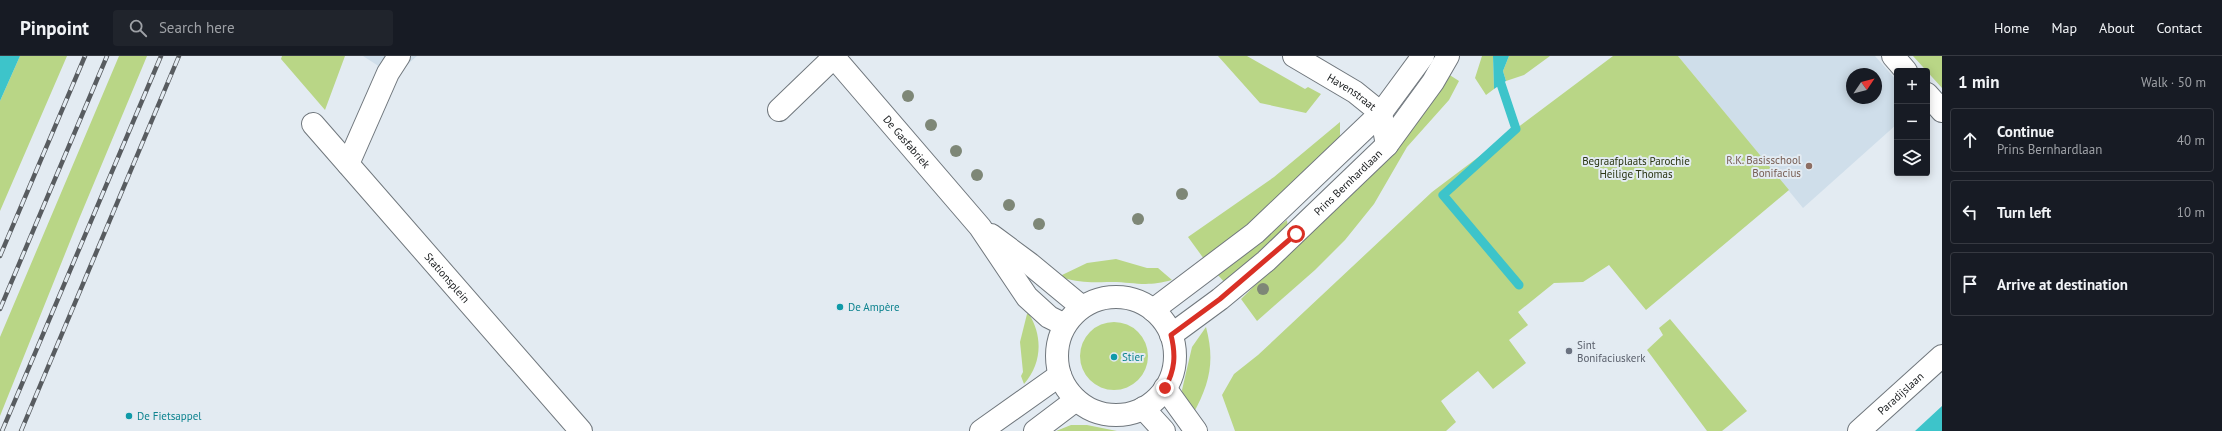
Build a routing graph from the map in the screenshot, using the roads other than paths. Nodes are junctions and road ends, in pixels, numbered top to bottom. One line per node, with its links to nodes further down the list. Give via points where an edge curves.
1 (399, 56): 14 (main road, via 388,73)
2 (1294, 56): 11 (main road, Havenstraat, via 1355,92)
3 (1423, 56): 11 (main road)
4 (1448, 56): 13 (main road, Prins Bernhardlaan, via 1433,82)
5 (1893, 56): 7 (main road)
6 (835, 59): 10 (main road); 15 (main road, De Gasfabriek)
7 (1903, 68)
8 (1930, 97): 9 (main road)
9 (1942, 111)
10 (781, 112)
11 (1381, 113): 13 (main road, Havenstraat); 17 (main road, via 1255,233)
12 (313, 124): 14 (main road, Stationsplein)
13 (1387, 145): 19 (main road, Prins Bernhardlaan, via 1266,261)
14 (348, 164): 25 (main road, Stationsplein)
15 (980, 227): 16 (main road, De Gasfabriek, via 1030,264); 18 (main road, De Gasfabriek, via 1027,297 1049,317)
16 (1082, 308): 17 (main road, via 1099,300 1118,297 1130,299); 18 (main road)
17 (1153, 310): 19 (main road, via 1164,321)
18 (1065, 325): 21 (main road, via 1057,350)
19 (1171, 335): 22 (main road, via 1175,362 1172,376)
20 (1942, 356): 30 (main road, Paradijslaan)
21 (1060, 375): 23 (main road); 26 (main road)
22 (1165, 388): 24 (main road, via 1155,400); 29 (main road)
23 (1076, 400): 24 (main road, via 1086,407 1108,415 1126,414); 27 (main road)
24 (1143, 408): 28 (main road)
25 (581, 431)
26 (981, 431)
27 (1035, 431)
28 (1164, 431)
29 (1196, 431)
30 (1859, 431)

